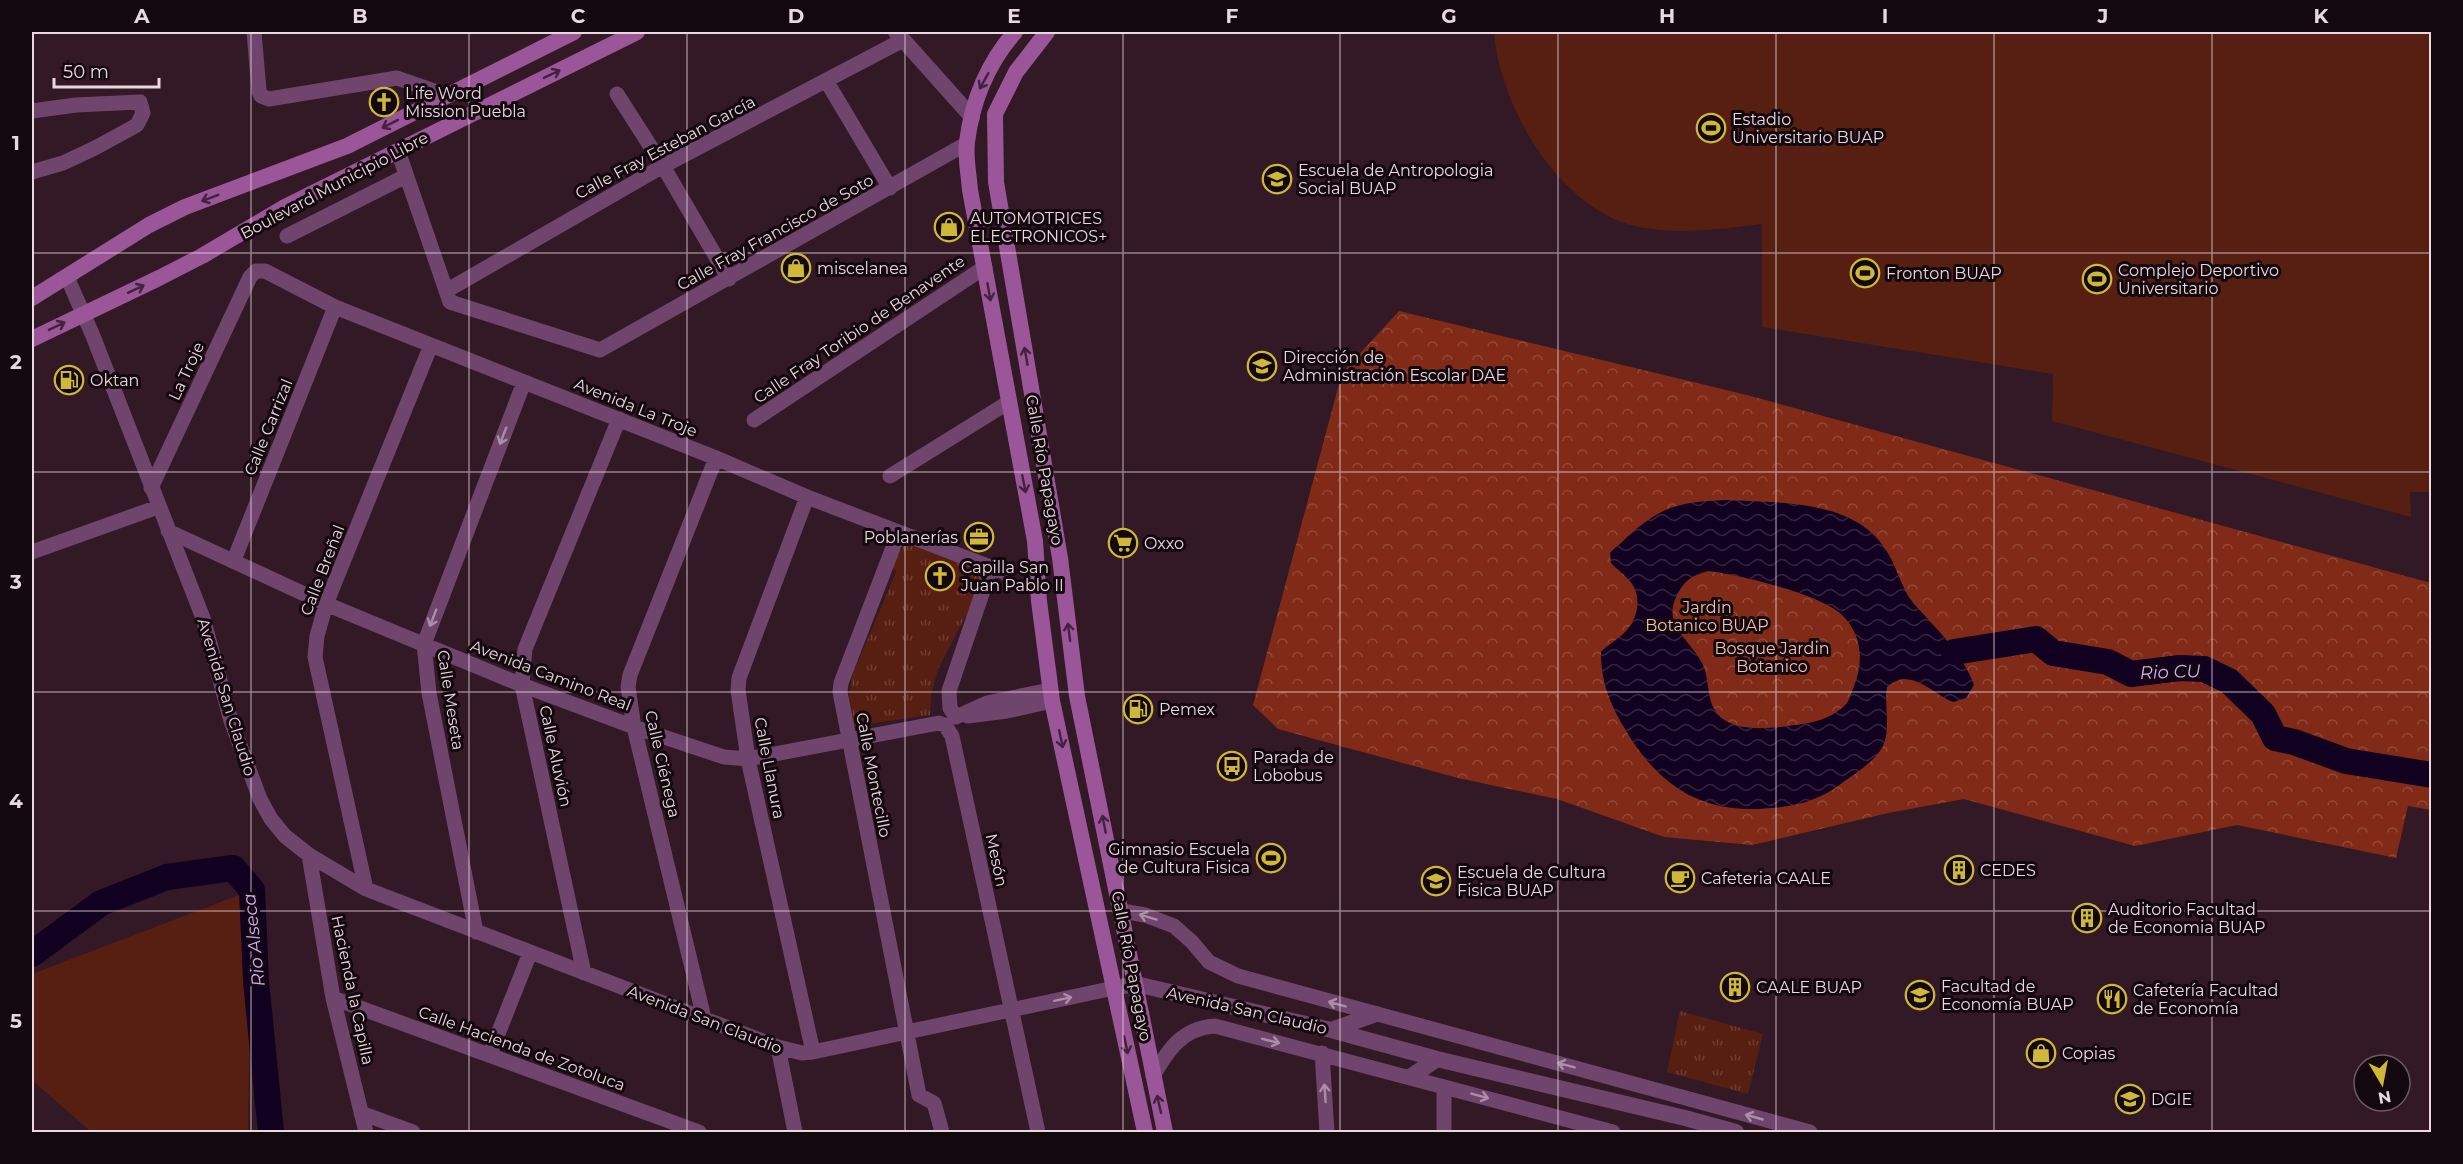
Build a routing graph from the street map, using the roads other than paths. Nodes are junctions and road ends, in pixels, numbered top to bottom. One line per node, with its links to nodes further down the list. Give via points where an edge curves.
1 (254, 32): 9 (street, via 259,91 269,99 397,78)
2 (574, 32): 9 (main road, Boulevard Municipio Libre)
3 (638, 32): 13 (main road, Boulevard Municipio Libre, one-way to 3)
4 (1014, 32): 11 (main road, Calle Río Papagayo, one-way to 11, via 979,89)
5 (1047, 32): 54 (main road, Calle Río Papagayo, one-way to 5, via 1077,696 1060,558 996,182 995,114 1016,72)
6 (899, 36): 7 (street, Calle Fray Esteban García); 11 (street)
7 (827, 82): 14 (street, Calle Fray Esteban García); 17 (street)
8 (617, 94): 14 (street)
9 (446, 95): 21 (main road, Boulevard Municipio Libre, one-way to 21, via 347,146 185,207)
10 (32, 111): 15 (street, via 140,102 143,113 137,125 95,148)
11 (972, 117): 12 (main road, Calle Río Papagayo)
12 (966, 144): 17 (street, Calle Fray Francisco de Soto); 19 (main road, Calle Río Papagayo, via 970,190)
13 (398, 151): 16 (street); 26 (main road, Boulevard Municipio Libre, one-way to 13, via 202,256 285,207)
14 (663, 166): 22 (street); 23 (street, Calle Fray Esteban García)
15 (32, 172)
16 (406, 176): 18 (street); 23 (street)
17 (890, 188): 22 (street, Calle Fray Francisco de Soto)
18 (287, 236)
19 (985, 267): 30 (main road, Calle Río Papagayo, one-way to 30); 32 (street, Calle Fray Toribio de Benavente)
20 (255, 271): 25 (street, Avenida La Troje, via 266,271); 35 (street, La Troje)
21 (67, 277): 24 (main road, Boulevard Municipio Libre); 26 (street, Avenida San Claudio)
22 (729, 279): 23 (street, Calle Fray Francisco de Soto, via 600,350 450,302)
23 (446, 291)
24 (32, 298)
25 (335, 307): 28 (street, Avenida La Troje); 41 (street, Calle Carrizal)
26 (83, 314): 27 (main road, Boulevard Municipio Libre, one-way to 26); 35 (street, Avenida San Claudio)
27 (32, 339)
28 (431, 345): 29 (street, Avenida La Troje); 44 (street, Calle Breñal)
29 (524, 382): 31 (street, Avenida La Troje); 45 (street, Calle Meseta, one-way to 45)
30 (1009, 402): 34 (street); 47 (main road, Calle Río Papagayo, one-way to 47, via 1035,541)
31 (619, 419): 33 (street, Avenida La Troje); 46 (street, Calle Aluvión, via 525,649)
32 (754, 420)
33 (716, 458): 36 (street, Avenida La Troje); 49 (street, Calle Ciénega, via 630,675)
34 (890, 476)
35 (151, 488): 37 (street, Avenida San Claudio)
36 (807, 497): 39 (street, Avenida La Troje); 51 (street, Calle Llanura, via 740,678 738,690)
37 (158, 507): 38 (street, Avenida San Claudio); 40 (street)
38 (168, 531): 41 (street, Avenida Camino Real); 52 (street, Avenida San Claudio, via 203,618 231,721 260,799 285,836)
39 (899, 532): 42 (street, Avenida La Troje); 50 (street, Calle Montecillo, via 840,688)
40 (32, 552)
41 (234, 560): 44 (street, Avenida Camino Real)
42 (991, 567): 43 (street, Avenida La Troje); 47 (street, via 949,691 950,708 956,717 987,703)
43 (1006, 573)
44 (326, 604): 45 (street, Avenida Camino Real); 53 (street, Calle Breñal, via 315,657)
45 (423, 644): 46 (street, Avenida Camino Real); 55 (street, Calle Meseta)
46 (522, 685): 49 (street, Avenida Camino Real); 57 (street, Calle Aluvión)
47 (1051, 695): 59 (main road, Calle Río Papagayo, one-way to 59)
48 (939, 723): 50 (street, Avenida Camino Real); 61 (street, Mesón, via 952,736)
49 (634, 727): 51 (street, Avenida Camino Real, via 724,757); 63 (street, Calle Ciénega)
50 (848, 740): 51 (street, Avenida Camino Real); 65 (street, Calle Montecillo)
51 (748, 759): 67 (street, Calle Llanura)
52 (309, 855): 53 (street, Avenida San Claudio); 60 (street, Hacienda la Capilla)
53 (366, 889): 55 (street, Avenida San Claudio)
54 (1122, 912): 58 (main road, Calle Río Papagayo); 62 (street, Avenida San Claudio, one-way to 54, via 1224,971 1209,962 1174,926 1145,915)
55 (476, 932): 56 (street, Avenida San Claudio)
56 (530, 952): 57 (street, Avenida San Claudio); 69 (street)
57 (584, 973): 63 (street, Avenida San Claudio)
58 (1136, 984): 59 (street, Avenida San Claudio); 64 (street, Avenida San Claudio); 71 (main road, Calle Río Papagayo)
59 (1114, 988): 61 (street, Avenida San Claudio, one-way to 59); 83 (main road, Calle Río Papagayo, one-way to 83)
60 (333, 998): 69 (street, Calle Hacienda de Zotoluca); 74 (street, Hacienda la Capilla)
61 (1012, 1010): 65 (street, Avenida San Claudio); 82 (street, Mesón)
62 (1376, 1014): 64 (street); 89 (street, Avenida San Claudio, one-way to 62)
63 (704, 1018): 66 (street, Avenida San Claudio)
64 (1331, 1030): 70 (street, Avenida San Claudio)
65 (908, 1033): 67 (street, Avenida San Claudio); 81 (street, Calle Montecillo, via 919,1095 934,1103)
66 (778, 1047): 67 (street, Avenida San Claudio); 80 (street)
67 (813, 1053)
68 (1322, 1053): 71 (street, Avenida San Claudio, one-way to 68, via 1176,1042 1202,1027 1215,1026); 72 (street, Avenida San Claudio); 85 (street, one-way to 68)
69 (490, 1054): 75 (street, Calle Hacienda de Zotoluca)
70 (1437, 1059): 72 (street); 88 (street, Avenida San Claudio)
71 (1153, 1076): 84 (main road, Calle Río Papagayo, one-way to 71)
72 (1410, 1077): 73 (street, Avenida San Claudio)
73 (1444, 1087): 76 (street, Avenida San Claudio, one-way to 76); 86 (street)
74 (361, 1113): 77 (street, Hacienda la Capilla); 78 (street)
75 (675, 1128): 79 (street, Calle Hacienda de Zotoluca)
76 (1582, 1128): 87 (street, Avenida San Claudio)
77 (366, 1132)
78 (412, 1132)
79 (699, 1132)
80 (795, 1132)
81 (942, 1132)
82 (1038, 1132)
83 (1145, 1132)
84 (1165, 1132)
85 (1327, 1132)
86 (1444, 1132)
87 (1613, 1132)
88 (1736, 1132)
89 (1810, 1132)

